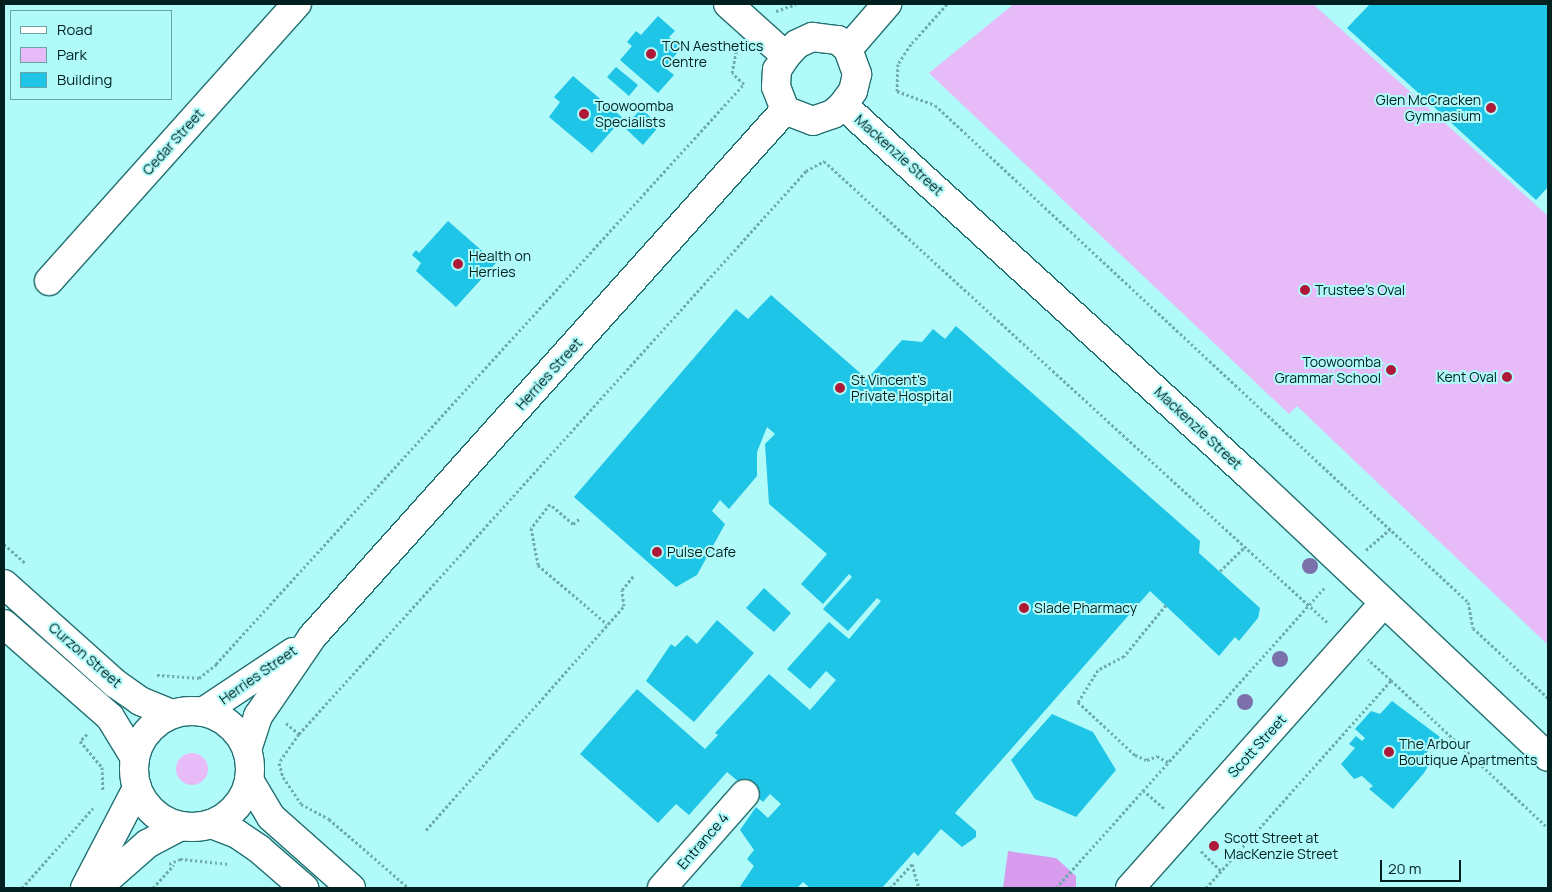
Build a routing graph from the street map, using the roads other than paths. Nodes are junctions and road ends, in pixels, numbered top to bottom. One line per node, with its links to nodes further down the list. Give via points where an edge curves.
1 (296, 4): 8 (street, Cedar Street)
2 (728, 4): 5 (street)
3 (888, 4): 4 (street)
4 (848, 49): 5 (street, via 838,40 812,37 797,44); 6 (street, via 857,74 853,91)
5 (786, 56): 7 (street, via 777,70 776,87)
6 (843, 105): 7 (street, via 833,114 813,121); 10 (street, Mackenzie Street)
7 (786, 110): 12 (street, Herries Street)
8 (49, 280)
9 (4, 584): 14 (street, Curzon Street, via 127,692)
10 (1384, 603): 16 (street, Mackenzie Street); 28 (street, Scott Street)
11 (4, 624): 17 (street, via 106,714)
12 (312, 637): 13 (street, Herries Street, via 244,687); 15 (street, Herries Street, via 265,705)
13 (203, 712): 14 (street); 15 (street, via 230,725)
14 (173, 714): 17 (street, via 148,731)
15 (247, 750): 18 (street)
16 (1548, 757)
17 (135, 758): 19 (street)
18 (249, 780): 21 (street, via 236,807); 26 (street, via 262,805 281,827)
19 (137, 788): 22 (street, via 154,813); 23 (street)
20 (744, 794): 27 (street, Entrance 4)
21 (211, 824): 22 (street); 25 (street, via 237,834)
22 (181, 826): 24 (street, via 137,851)
23 (85, 888)
24 (97, 888)
25 (304, 888)
26 (352, 888)
27 (662, 888)
28 (1130, 888)

